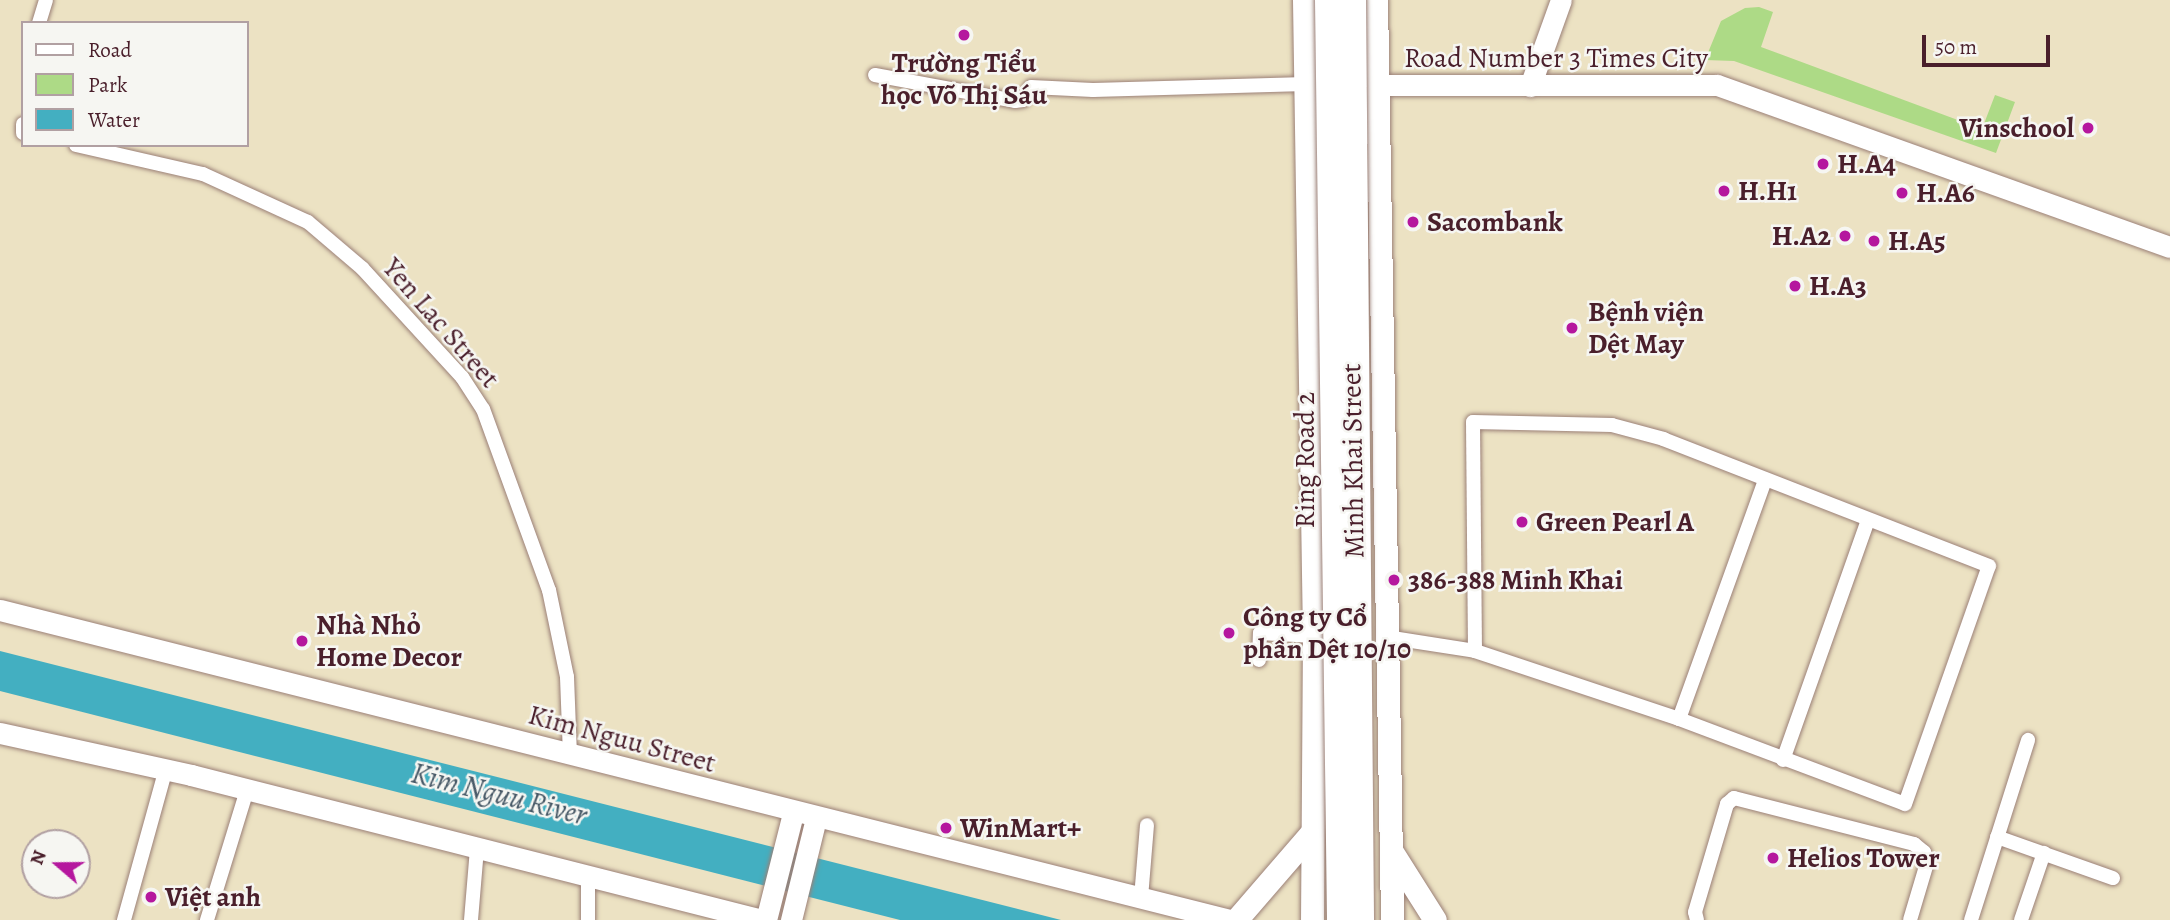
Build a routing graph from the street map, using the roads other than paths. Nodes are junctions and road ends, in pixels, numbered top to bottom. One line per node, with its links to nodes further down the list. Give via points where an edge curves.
1 (46, 0): 7 (street)
2 (1304, 0): 9 (main road, Minh Khai Street)
3 (1328, 0): 48 (highway, Ring Road 2, bridge)
4 (1353, 0): 49 (highway, Ring Road 2, bridge)
5 (1376, 0): 10 (main road, Minh Khai Street)
6 (1561, 0): 11 (main road)
7 (40, 21)
8 (874, 75): 9 (street, via 1015,101 1023,100 1031,87 1093,90)
9 (1306, 84): 10 (main road); 17 (main road, Minh Khai Street)
10 (1377, 85): 11 (main road, Road Number 3 Times City); 18 (main road, Minh Khai Street)
11 (1530, 86): 13 (main road, Road Number 3 Times City, via 1691,84 1732,88)
12 (85, 147): 24 (street, Yen Lac Street, via 204,174 308,222 362,268 462,377 483,409 549,590 567,677)
13 (2170, 247)
14 (1765, 480): 15 (street); 19 (street, via 1612,425 1473,422); 21 (street)
15 (1868, 520): 25 (street); 25 (street, via 1989,566 1941,708 1905,804)
16 (0, 610): 24 (main road, Kim Nguu Street)
17 (1314, 636): 20 (street, via 1260,633); 31 (main road, Minh Khai Street)
18 (1386, 637): 19 (street); 34 (main road, Minh Khai Street)
19 (1475, 652): 21 (street)
20 (1259, 660)
21 (1679, 719): 25 (street)
22 (0, 733): 26 (main road)
23 (2028, 740): 32 (street)
24 (570, 755): 28 (main road, Kim Nguu Street)
25 (1783, 760)
26 (166, 769): 27 (main road); 40 (street)
27 (247, 790): 33 (main road); 41 (street)
28 (793, 813): 29 (main road, Kim Nguu Street); 44 (main road)
29 (816, 818): 38 (main road, Kim Nguu Street); 39 (main road)
30 (1147, 825): 38 (street)
31 (1312, 832): 46 (main road); 47 (main road, Minh Khai Street)
32 (1997, 837): 35 (street); 54 (street)
33 (477, 848): 36 (main road); 42 (street)
34 (1391, 851): 50 (main road, Minh Khai Street); 51 (main road)
35 (2044, 853): 37 (street); 55 (street)
36 (588, 877): 43 (street); 44 (main road)
37 (2113, 878)
38 (1141, 898): 45 (main road, Kim Nguu Street)
39 (793, 911)
40 (124, 920)
41 (207, 920)
42 (471, 920)
43 (588, 920)
44 (764, 920)
45 (1230, 920)
46 (1236, 920)
47 (1312, 920)
48 (1340, 920)
49 (1361, 920)
50 (1392, 920)
51 (1435, 920)
52 (1698, 920): 53 (street, via 1695,912 1727,804 1734,797 1914,844 1924,852 1927,863)
53 (1910, 920)
54 (1972, 920)
55 (2021, 920)

